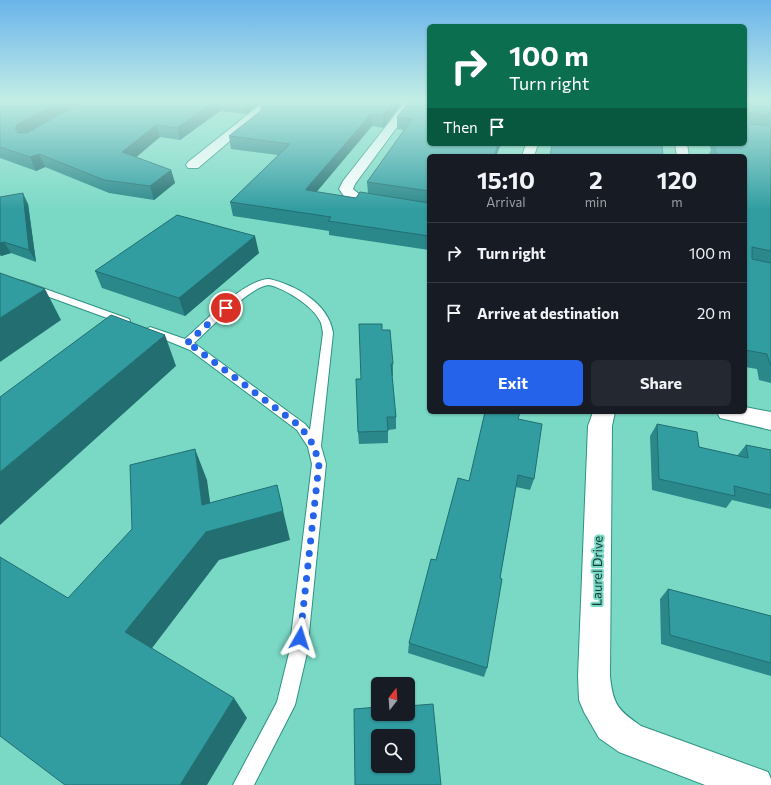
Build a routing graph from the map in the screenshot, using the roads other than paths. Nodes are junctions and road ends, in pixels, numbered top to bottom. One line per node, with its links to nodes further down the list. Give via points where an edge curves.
1 (227, 137): 3 (street)
2 (384, 137): 4 (street, via 346,189 349,194 364,201)
3 (192, 165)
4 (427, 211)
5 (0, 282): 6 (lane, via 20,284)
6 (112, 317): 7 (lane); 8 (lane)
7 (100, 326)
8 (186, 344): 12 (lane, via 194,347 301,427); 12 (lane, via 252,286 261,283 280,285 311,304 323,317 328,332)
9 (603, 414): 14 (street, Laurel Drive, via 600,426 594,676 596,700 612,726 631,740)
10 (738, 414): 11 (street)
11 (771, 421)
12 (314, 446): 13 (lane, via 319,464 293,679 286,705)
13 (243, 785)
14 (755, 785)

